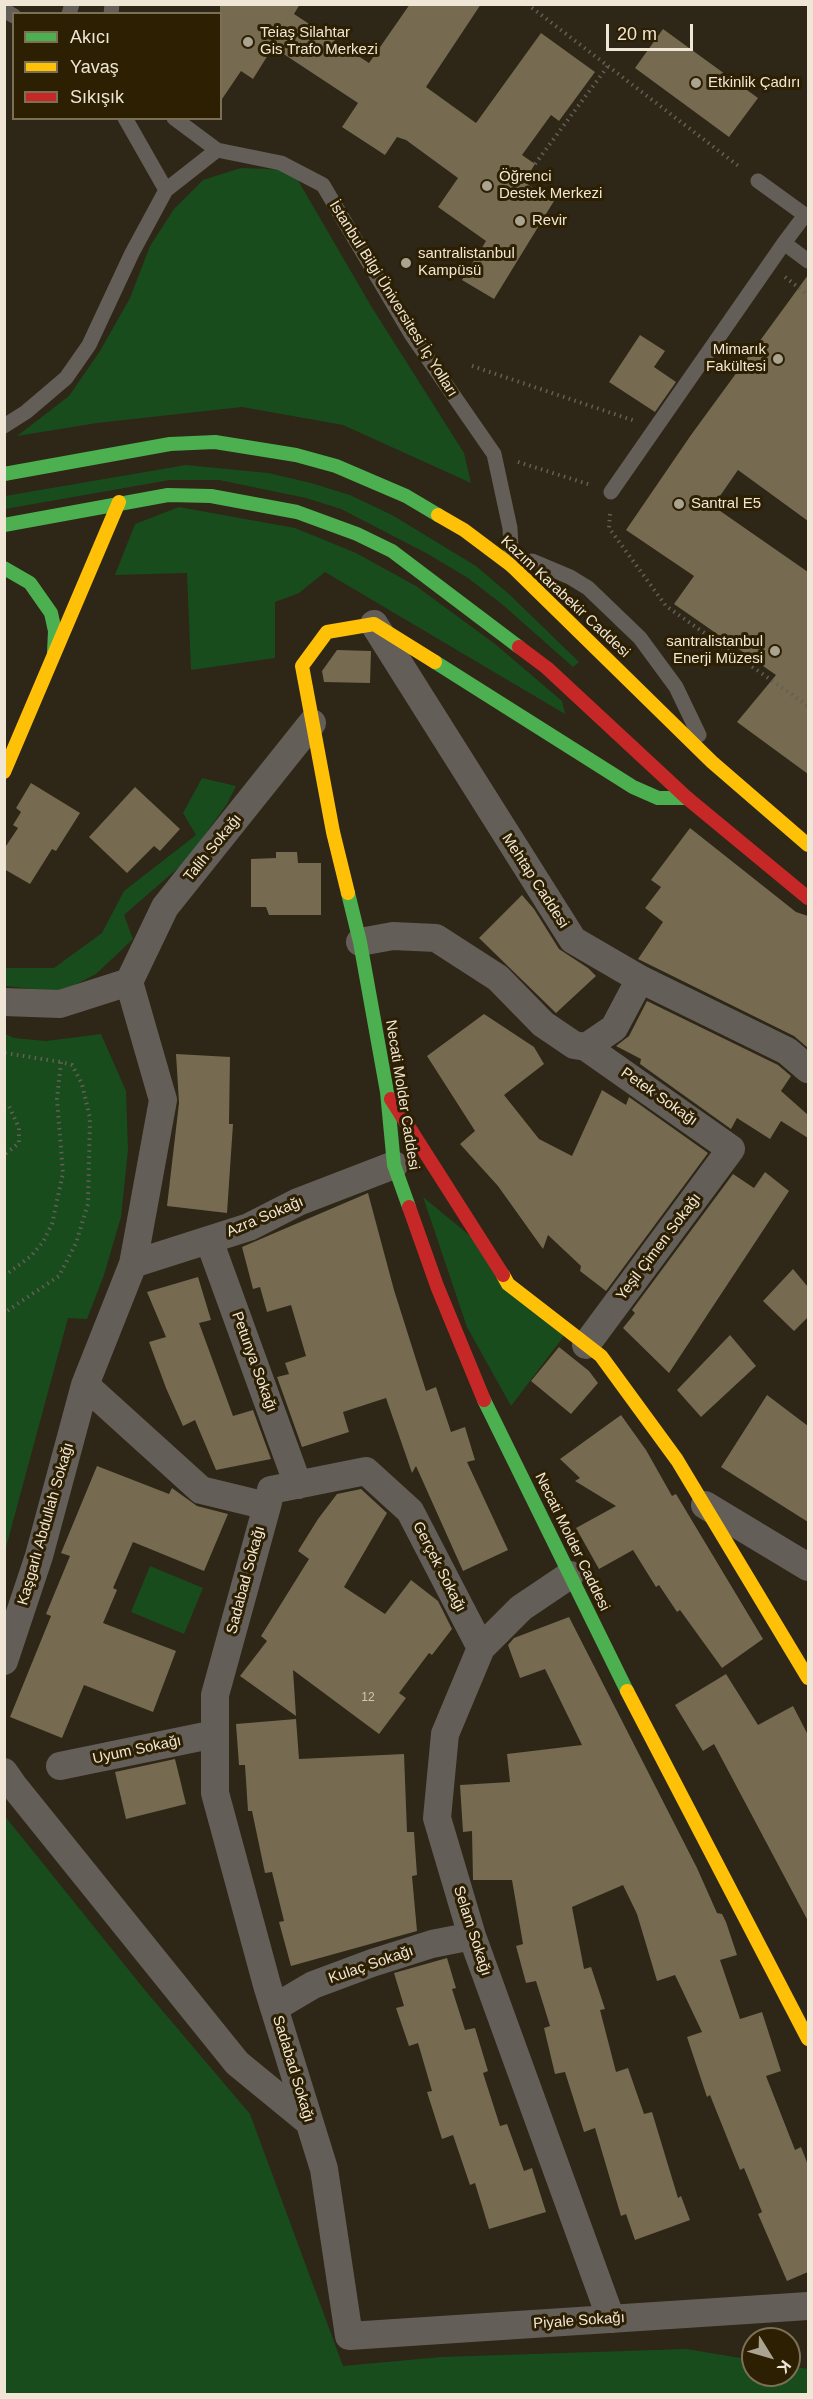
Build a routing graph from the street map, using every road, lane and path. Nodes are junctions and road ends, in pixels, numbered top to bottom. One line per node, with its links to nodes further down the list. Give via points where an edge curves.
1 (527, 4): 2 (path)
2 (608, 66): 6 (path); 7 (path)
3 (126, 120): 8 (lane)
4 (177, 120): 5 (lane, İstanbul Bilgi Üniversitesi İç Yolları)
5 (217, 150): 8 (lane); 16 (lane, İstanbul Bilgi Üniversitesi İç Yolları, via 280,163 323,185 411,334)
6 (535, 164)
7 (759, 181): 9 (lane, via 805,214)
8 (166, 190): 14 (lane, via 89,345 66,378)
9 (784, 243): 10 (lane); 15 (lane)
10 (808, 261)
11 (790, 281): 12 (path)
12 (808, 294)
13 (472, 366): 15 (path)
14 (4, 426)
15 (655, 428): 18 (lane)
16 (494, 454): 18 (path); 21 (lane, İstanbul Bilgi Üniversitesi İç Yolları, via 510,528)
17 (4, 474): 21 (main road, Kazım Karabekir Caddesi, via 170,444 215,442 253,447 336,466 406,496 464,530)
18 (611, 492): 25 (path, via 609,528 666,606)
19 (119, 502): 20 (main road); 24 (main road); 30 (main road, via 168,495 242,500 330,523 392,551 547,668)
20 (4, 525)
21 (512, 566): 27 (main road, Kazım Karabekir Caddesi); 27 (lane, via 532,561 570,577 588,588 640,638 676,687)
22 (4, 568): 24 (main road, via 30,583 51,613)
23 (374, 624): 26 (main road, Necati Molder Caddesi, via 327,632 302,666); 30 (main road, via 633,787 658,798); 34 (street, Mehtap Caddesi, via 573,940)
24 (54, 654): 28 (main road)
25 (808, 706)
26 (312, 723): 33 (main road, Necati Molder Caddesi); 35 (street, Talih Sokağı, via 165,907)
27 (710, 768): 31 (main road, Kazım Karabekir Caddesi)
28 (4, 772)
29 (699, 786): 30 (main road)
30 (687, 798): 32 (main road)
31 (808, 845)
32 (808, 898)
33 (360, 942): 37 (street, Petek Sokağı, via 393,936 436,938 498,978 543,1024 574,1046); 41 (main road, Necati Molder Caddesi)
34 (640, 979): 37 (street, via 614,1028); 40 (street, Mehtap Caddesi, via 787,1052)
35 (129, 982): 36 (street, via 60,1004); 47 (street, via 163,1100)
36 (4, 1002)
37 (586, 1047): 43 (street, Petek Sokağı)
38 (5, 1053): 39 (path)
39 (61, 1062): 48 (path, via 57,1099 63,1173 52,1224 31,1256); 49 (path, via 72,1065 82,1084 90,1118 88,1204 76,1243 59,1276)
40 (808, 1069)
41 (387, 1092): 45 (main road, Necati Molder Caddesi); 50 (main road, via 508,1284)
42 (4, 1104): 44 (path, via 9,1106 19,1128 19,1143)
43 (731, 1149): 50 (street, Yeşil Çimen Sokağı)
44 (4, 1155)
45 (394, 1165): 46 (street, Azra Sokağı); 56 (main road, Necati Molder Caddesi, via 472,1376)
46 (209, 1240): 47 (street, Azra Sokağı); 52 (street, Petunya Sokağı)
47 (134, 1264): 51 (street)
48 (4, 1276)
49 (4, 1313)
50 (586, 1345): 53 (main road, via 602,1356)
51 (85, 1385): 54 (street, Sadabad Sokağı, via 201,1490); 58 (street, Kaşgarlı Abdullah Sokağı, via 39,1556)
52 (298, 1485): 54 (street, Gerçek Sokağı, via 271,1490); 57 (street, Gerçek Sokağı, via 366,1471 410,1511)
53 (705, 1505): 55 (street); 59 (main road)
54 (267, 1506): 60 (street, Sadabad Sokağı, via 215,1695)
55 (808, 1567)
56 (570, 1575): 57 (street, Selam Sokağı, via 521,1608); 65 (main road, Necati Molder Caddesi)
57 (481, 1648): 63 (street, Selam Sokağı, via 445,1734 437,1818)
58 (4, 1661)
59 (808, 1678)
60 (215, 1734): 61 (street, Uyum Sokağı); 64 (street, Sadabad Sokağı, via 215,1793)
61 (60, 1766)
62 (4, 1772): 66 (street, via 237,2063)
63 (472, 1936): 64 (street, Kulaç Sokağı, via 432,1944 313,1985); 68 (street, Selam Sokağı)
64 (274, 2008): 66 (street, Sadabad Sokağı)
65 (808, 2039)
66 (309, 2122): 69 (street, Sadabad Sokağı, via 324,2169)
67 (808, 2306): 68 (street, Piyale Sokağı)
68 (611, 2319): 69 (street, Piyale Sokağı)
69 (349, 2336)

